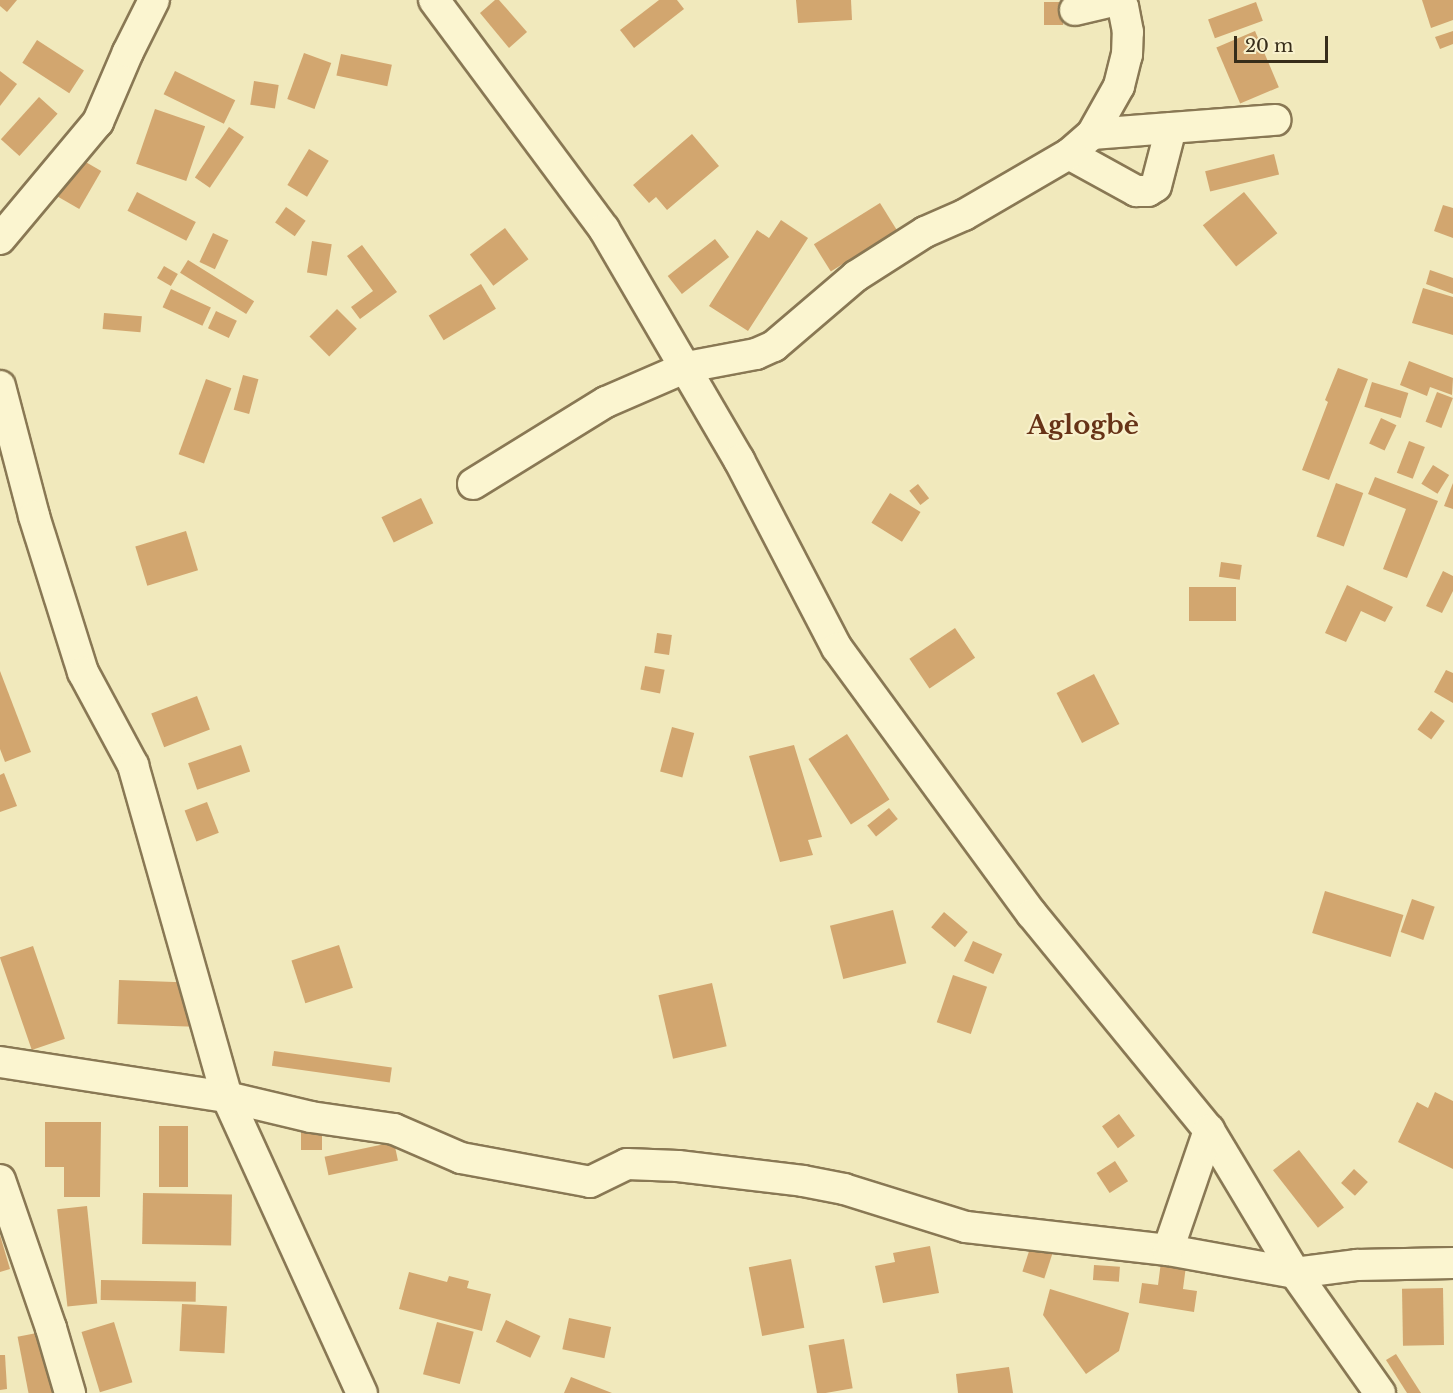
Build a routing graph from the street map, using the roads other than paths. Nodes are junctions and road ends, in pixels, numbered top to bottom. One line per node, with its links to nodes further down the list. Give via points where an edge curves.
1 (154, 0): 9 (street, via 98,122)
2 (434, 0): 10 (street, via 604,229)
3 (1117, 0): 4 (street); 7 (street, via 1123,7 1128,32 1127,56 1119,86)
4 (1075, 10)
5 (1275, 120): 6 (street)
6 (1171, 128): 7 (street); 8 (street, via 1156,186 1148,191 1136,191)
7 (1092, 134): 8 (street)
8 (1069, 154): 10 (street, via 964,215 925,232 856,276 774,346 756,354)
9 (0, 239)
10 (687, 367): 12 (street, via 606,402); 15 (street, via 837,648 1032,914)
11 (0, 386): 14 (street, via 34,516 83,672 133,765)
12 (473, 484)
13 (0, 1062): 14 (street)
14 (226, 1097): 17 (street, via 394,1129 461,1158 535,1174 590,1182 627,1164 678,1166 844,1189 966,1227); 21 (street)
15 (1209, 1130): 17 (street); 19 (street)
16 (0, 1180): 20 (street)
17 (1167, 1250): 19 (street)
18 (1453, 1263): 19 (street, via 1357,1265)
19 (1295, 1273): 22 (street)
20 (70, 1393)
21 (362, 1393)
22 (1380, 1393)

